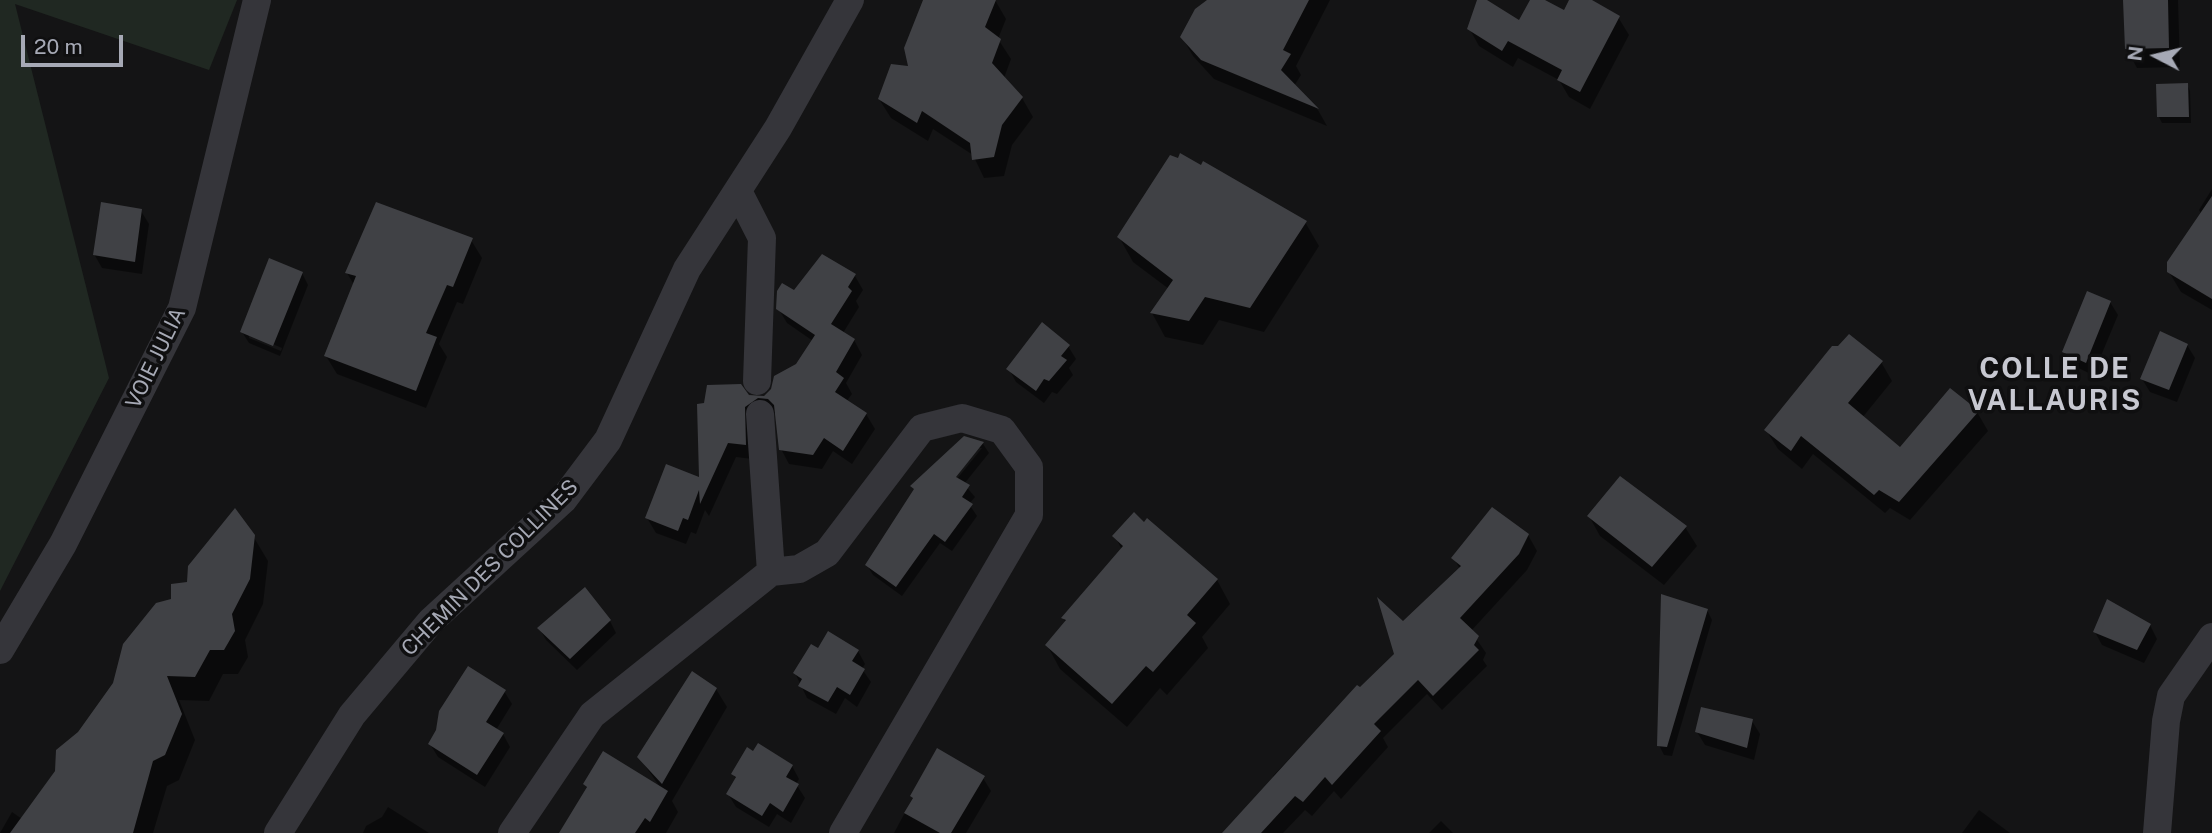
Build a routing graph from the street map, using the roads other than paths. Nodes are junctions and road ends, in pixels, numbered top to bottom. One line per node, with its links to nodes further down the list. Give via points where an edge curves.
1 (257, 0): 8 (street, VOIE JULIA, via 182,308 63,544)
2 (850, 0): 3 (street, CHEMIN DES COLLINES)
3 (738, 191): 4 (street, via 762,238); 9 (street, CHEMIN DES COLLINES, via 687,269 608,440 563,500 431,621 361,704)
4 (757, 381)
5 (760, 414): 6 (street)
6 (771, 572): 10 (street, via 592,715); 11 (street, via 799,569 827,553 922,428 962,418 1002,430 1029,467 1029,515)
7 (2212, 637): 12 (street, via 2171,696)
8 (0, 650)
9 (278, 833)
10 (512, 833)
11 (843, 833)
12 (2157, 833)

